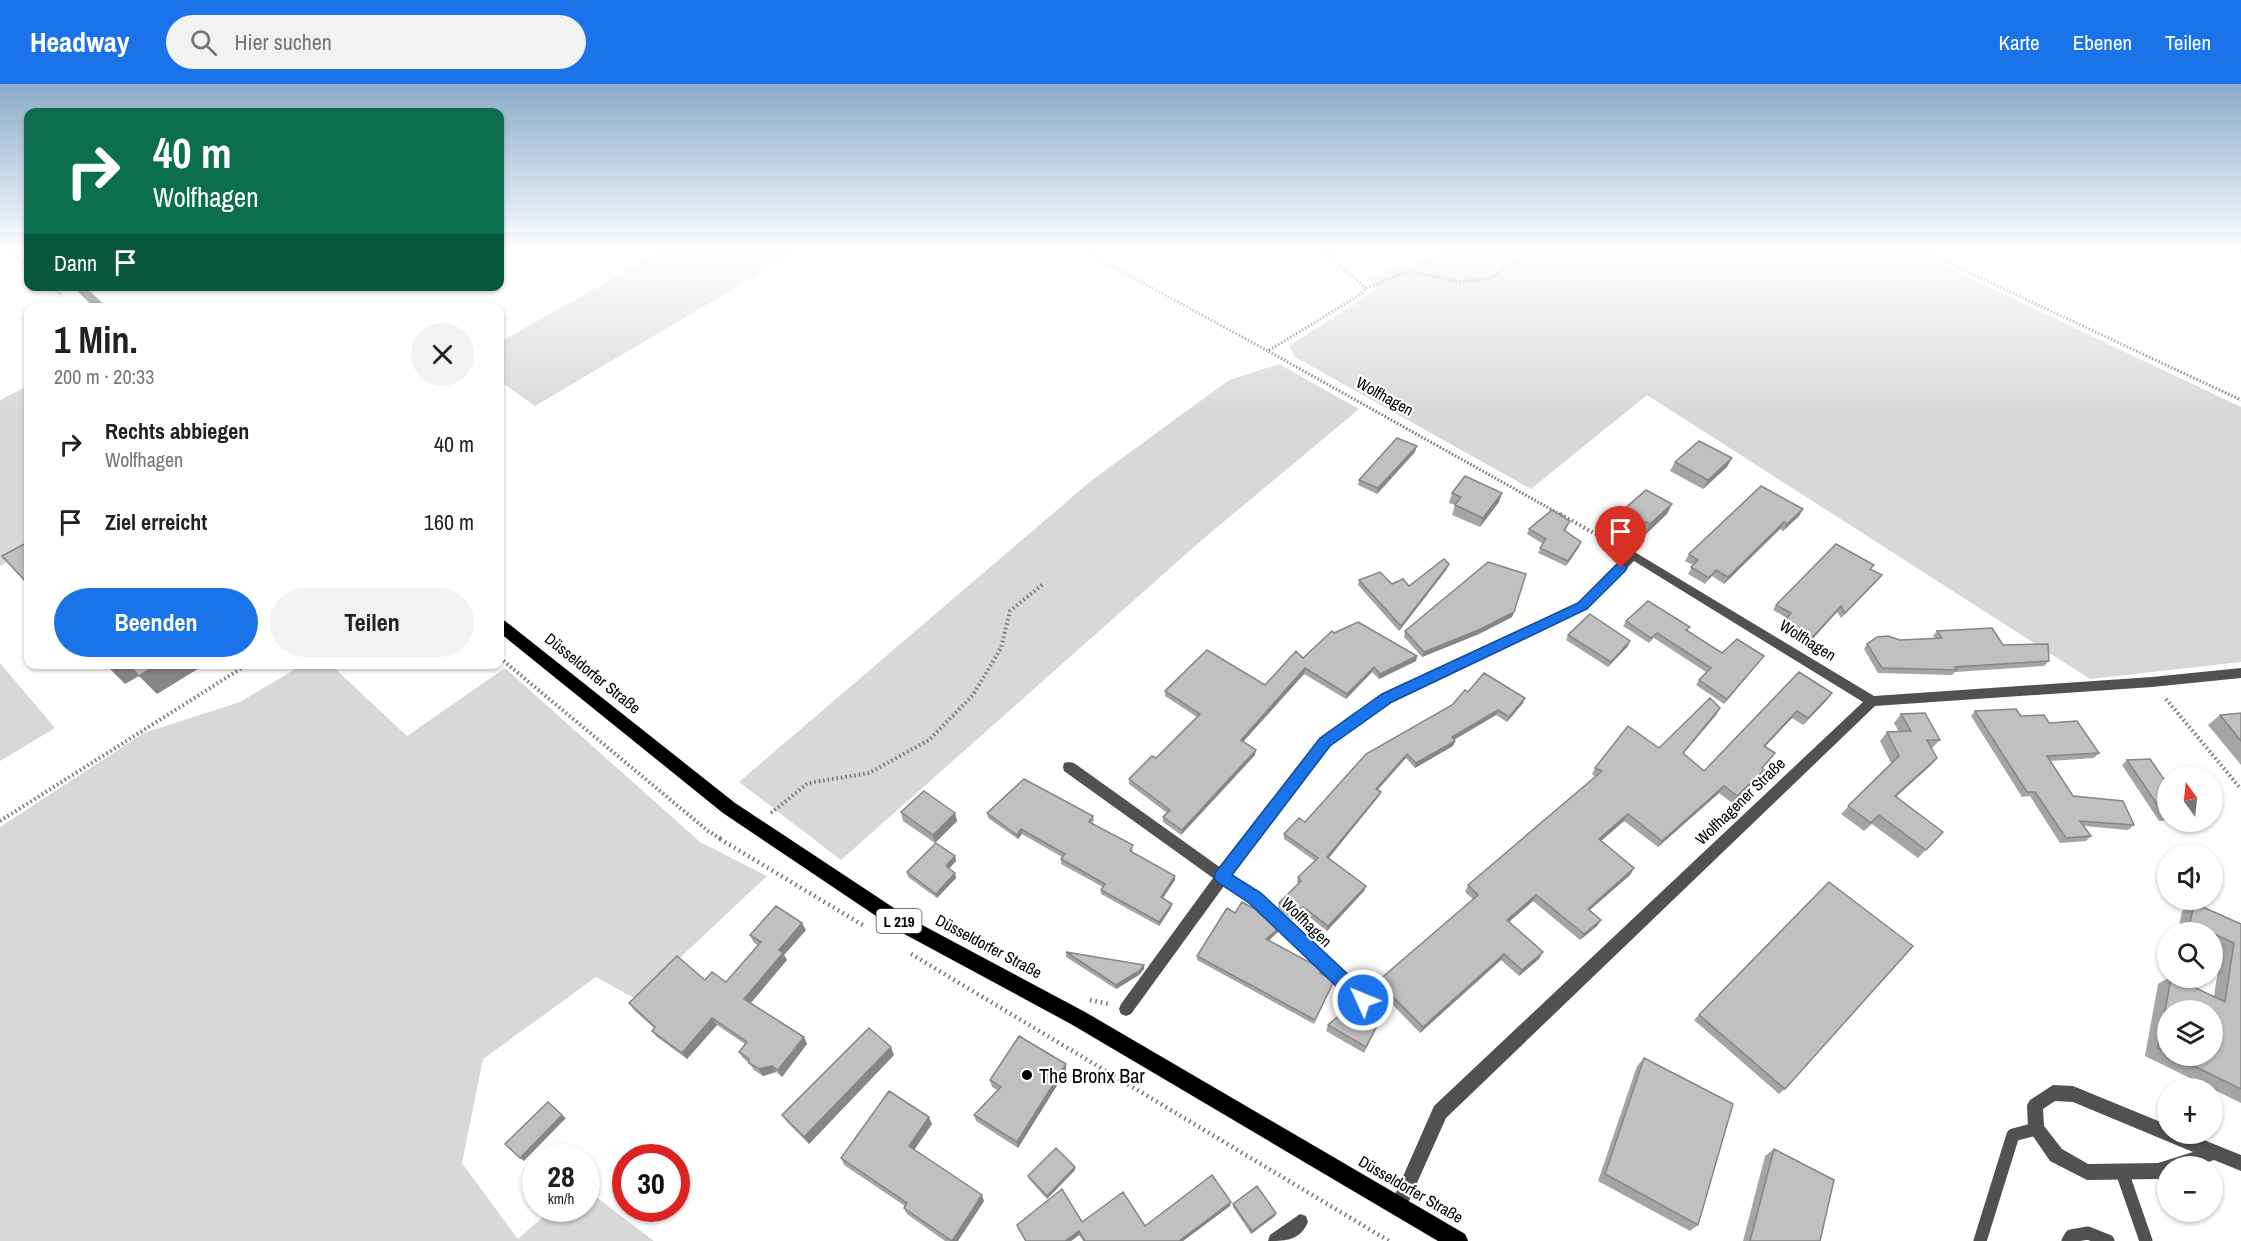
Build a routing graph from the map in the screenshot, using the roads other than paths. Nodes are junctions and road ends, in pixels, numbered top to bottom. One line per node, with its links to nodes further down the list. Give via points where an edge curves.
1 (504, 628): 16 (main road, Düsseldorfer Straße / L 219, via 754,826 903,924 1078,1018)
2 (2241, 673): 3 (street)
3 (1872, 701): 5 (street, Wolfhagen, via 1634,555 1582,606 1387,698 1325,742); 16 (street, Wolfhagener Straße, via 1440,1112)
4 (1069, 767): 5 (street, Wolfhagen)
5 (1222, 877): 6 (street, Wolfhagen, via 1255,898); 7 (street)
6 (1363, 1000)
7 (1126, 1009)
8 (2157, 1129): 9 (street, via 2073,1094 2053,1093 2035,1105)
9 (2036, 1130): 15 (street, via 2056,1155 2087,1172); 20 (lane, via 2013,1135)
10 (2191, 1144): 11 (street)
11 (2212, 1153): 12 (street); 13 (street)
12 (2203, 1156)
13 (2241, 1163)
14 (2157, 1171): 15 (street)
15 (2122, 1172): 23 (lane)
16 (1398, 1206): 19 (main road, Düsseldorfer Straße / L 219)
17 (1300, 1222): 18 (street)
18 (1276, 1241)
19 (1458, 1241)
20 (1980, 1241)
21 (2068, 1241): 22 (lane, via 2071,1236 2088,1233)
22 (2108, 1241)
23 (2146, 1241)

